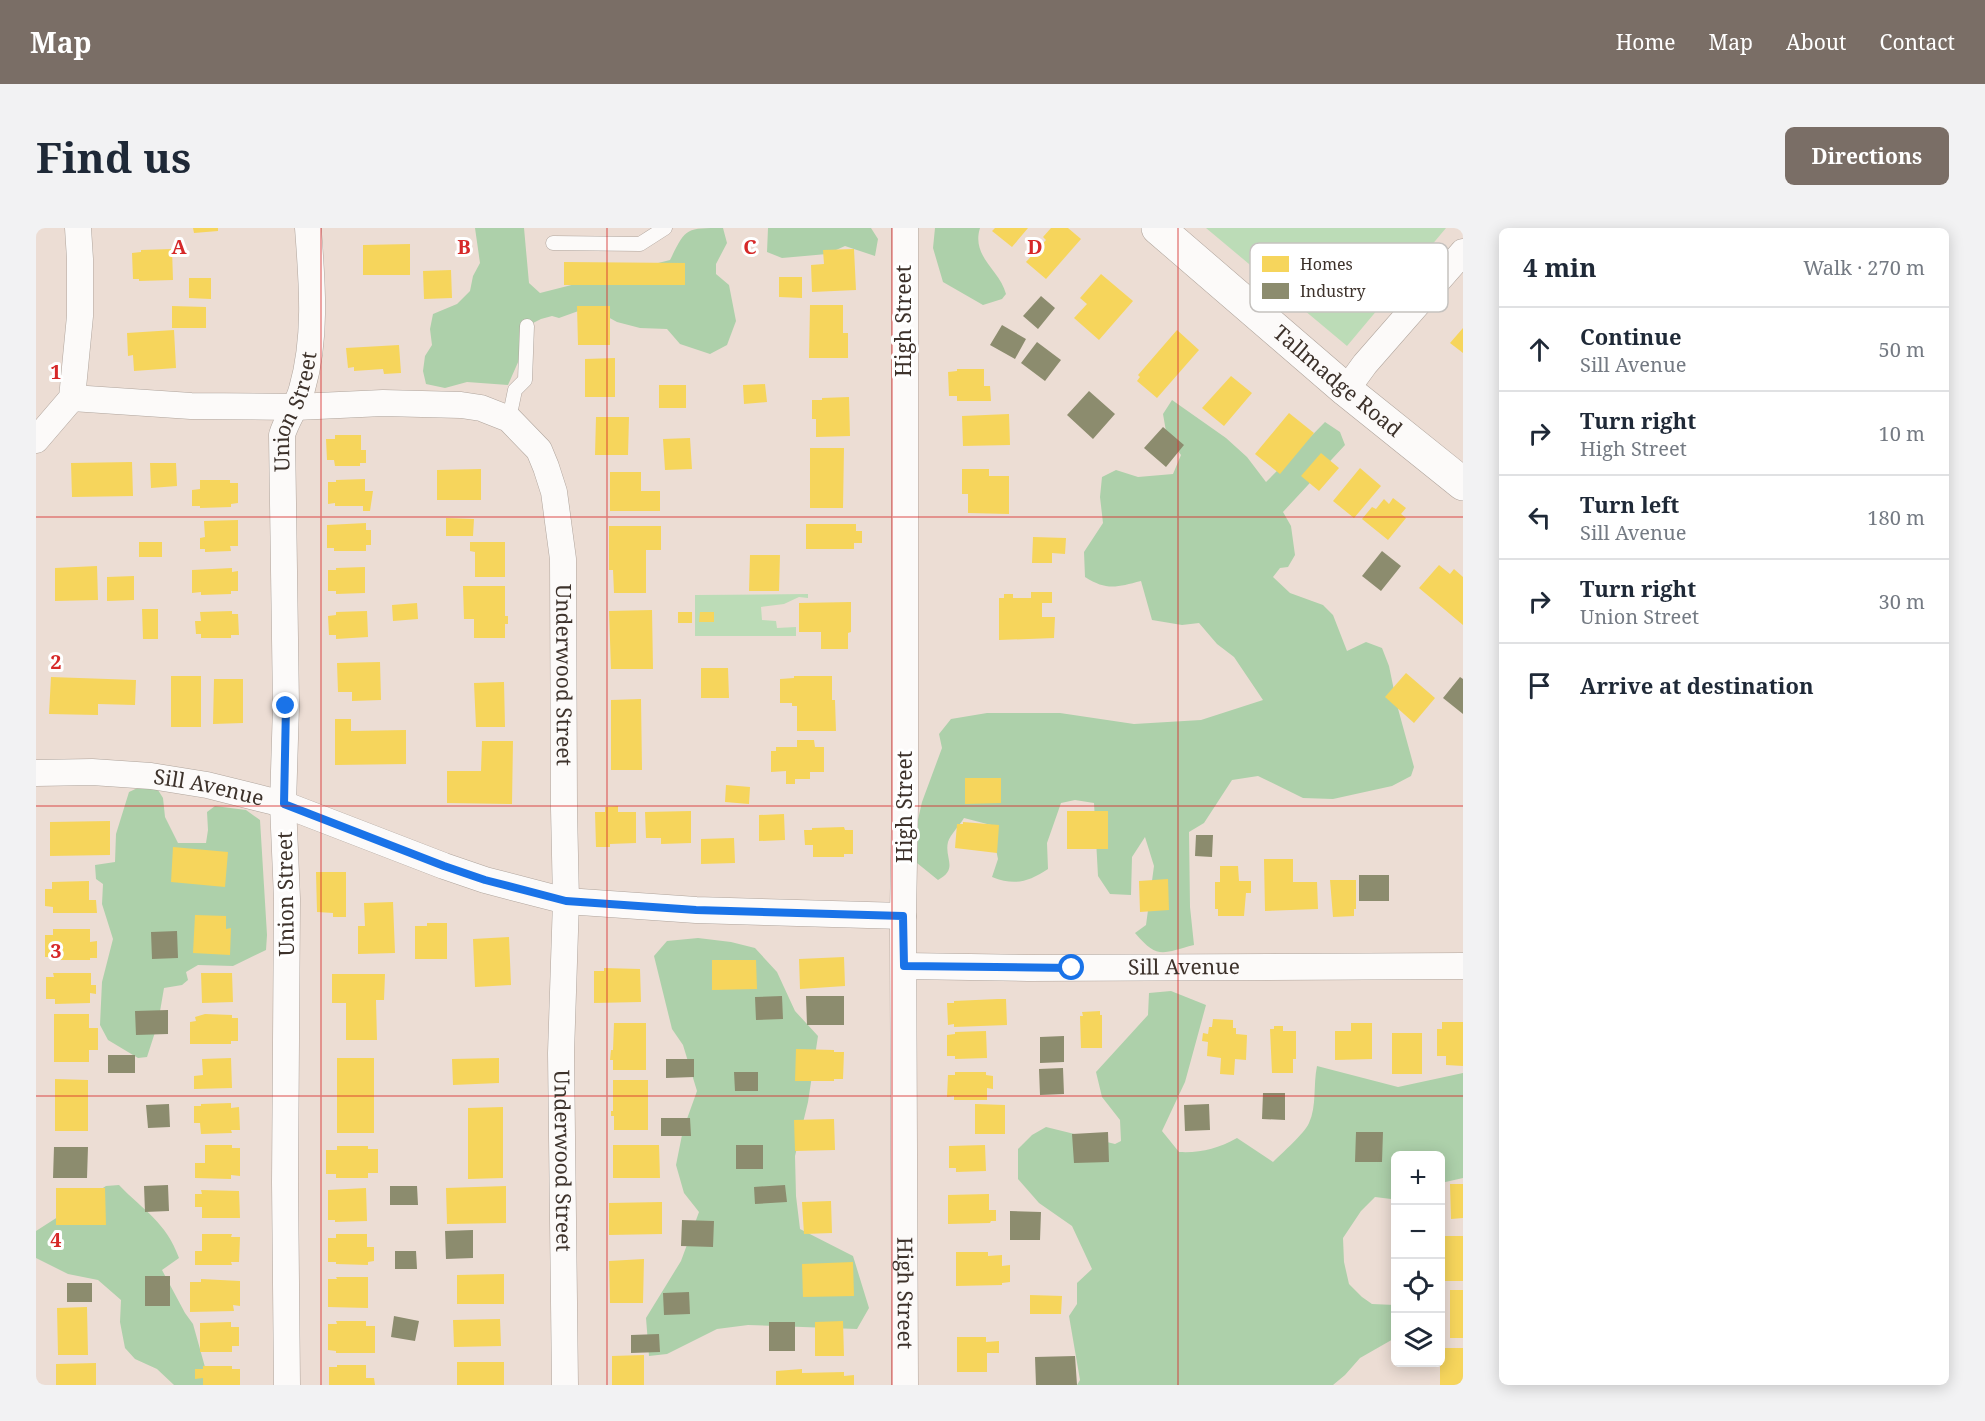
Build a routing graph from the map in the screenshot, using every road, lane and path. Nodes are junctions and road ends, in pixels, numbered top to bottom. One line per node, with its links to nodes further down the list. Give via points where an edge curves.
1 (78, 228): 14 (street, via 80,316)
2 (308, 228): 15 (street, Union Street, via 312,315 307,366)
3 (665, 228): 6 (lane, via 640,244)
4 (905, 228): 22 (street, High Street)
5 (1158, 228): 9 (street, Tallmadge Road)
6 (553, 243)
7 (1463, 252): 8 (street)
8 (1448, 269)
9 (1250, 307)
10 (1255, 312): 13 (street, Tallmadge Road)
11 (1410, 312): 13 (street)
12 (527, 326): 16 (lane, via 525,380 515,390)
13 (1346, 390): 18 (street, Tallmadge Road)
14 (72, 398): 15 (street, Underwood Street, via 181,405); 17 (street)
15 (296, 406): 16 (street, Underwood Street, via 441,404 480,408); 20 (street, Union Street, via 282,435)
16 (509, 419): 21 (street, Underwood Street, via 539,450 552,485 563,559)
17 (39, 434)
18 (1463, 484)
19 (36, 773): 20 (street, Sill Avenue, via 151,776)
20 (284, 804): 21 (street, Sill Avenue, via 444,866); 25 (street, Union Street)
21 (566, 901): 22 (street, Sill Avenue, via 696,910); 26 (street, Underwood Street, via 561,1053)
22 (903, 916): 23 (street, High Street)
23 (904, 966): 24 (street, Sill Avenue); 27 (street, High Street)
24 (1463, 966)
25 (287, 1385)
26 (565, 1385)
27 (905, 1385)

